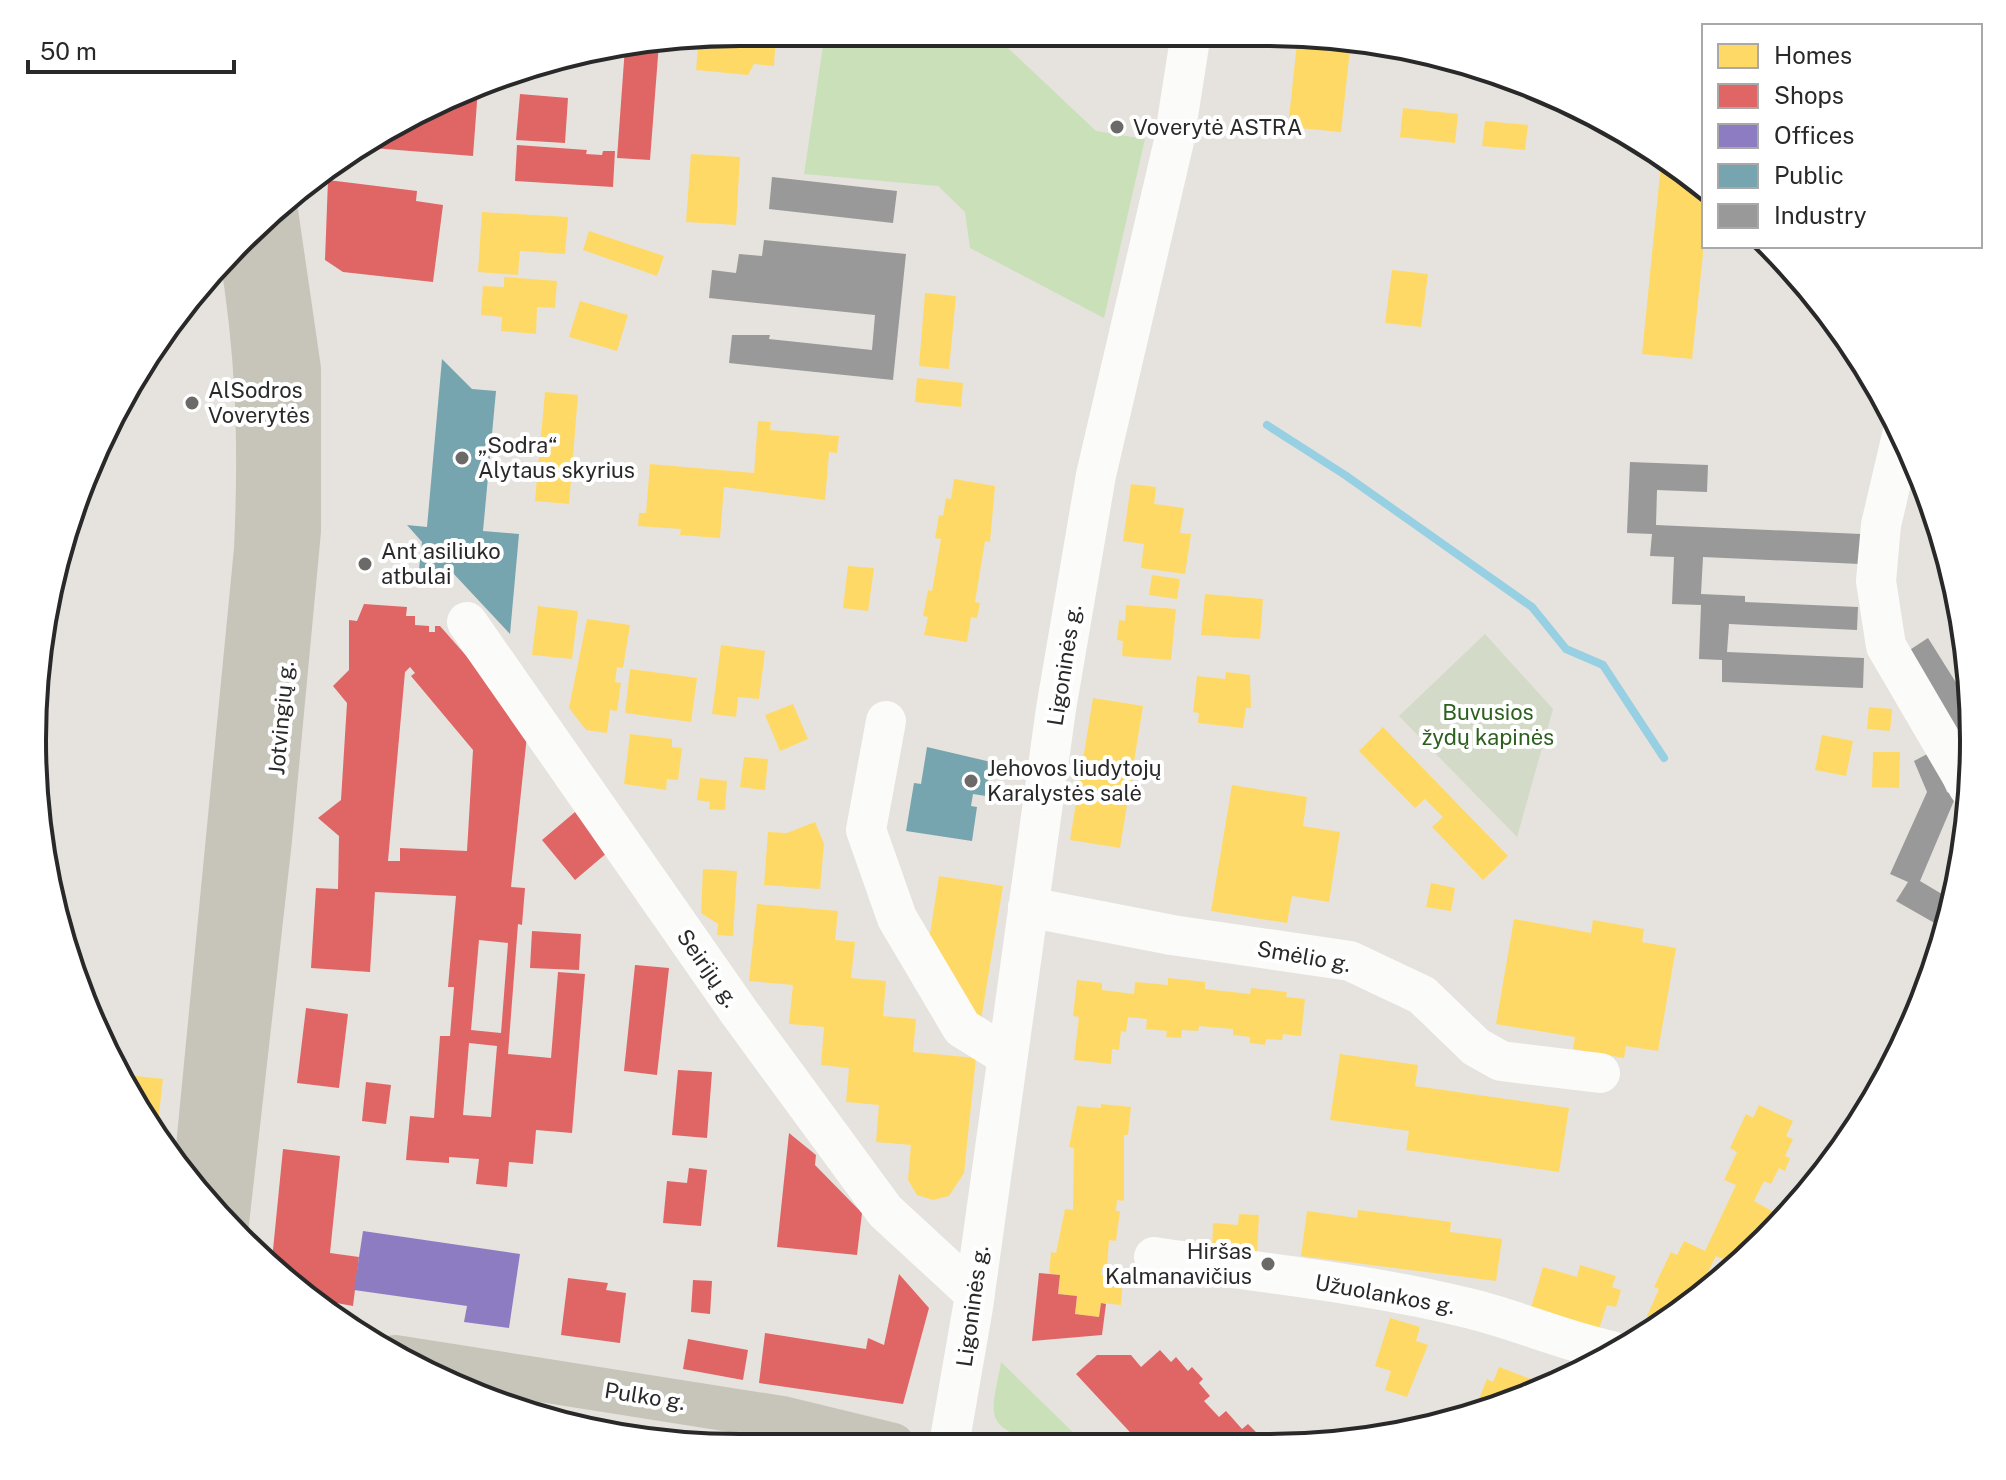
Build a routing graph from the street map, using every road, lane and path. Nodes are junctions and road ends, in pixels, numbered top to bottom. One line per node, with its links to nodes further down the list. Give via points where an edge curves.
1 (1189, 46): 9 (street, Ligoninės g., via 1174,141 1096,475)
2 (278, 222): 8 (main road, Jotvingių g., via 299,369 299,531)
3 (241, 257): 8 (main road, Jotvingių g., via 258,372 260,449)
4 (1898, 454): 7 (street, via 1881,525 1876,581 1886,646)
5 (467, 622): 15 (street, Seirijų g., via 885,1211)
6 (886, 721): 10 (street, via 866,830 897,918 962,1028)
7 (1959, 771)
8 (249, 838): 12 (main road, Jotvingių g.); 13 (main road, Jotvingių g.)
9 (1028, 907): 10 (street, Ligoninės g.); 11 (street, Smėlio g., via 1350,961 1422,995 1476,1047 1501,1061)
10 (1007, 1056): 15 (street, Ligoninės g.)
11 (1600, 1073)
12 (197, 1171)
13 (228, 1208)
14 (1154, 1257): 16 (street, Užuolankos g., via 1388,1291 1475,1310)
15 (975, 1294): 19 (street, Ligoninės g.)
16 (1600, 1348)
17 (436, 1363): 18 (main road, Pulko g., via 782,1418)
18 (848, 1434)
19 (951, 1434)

